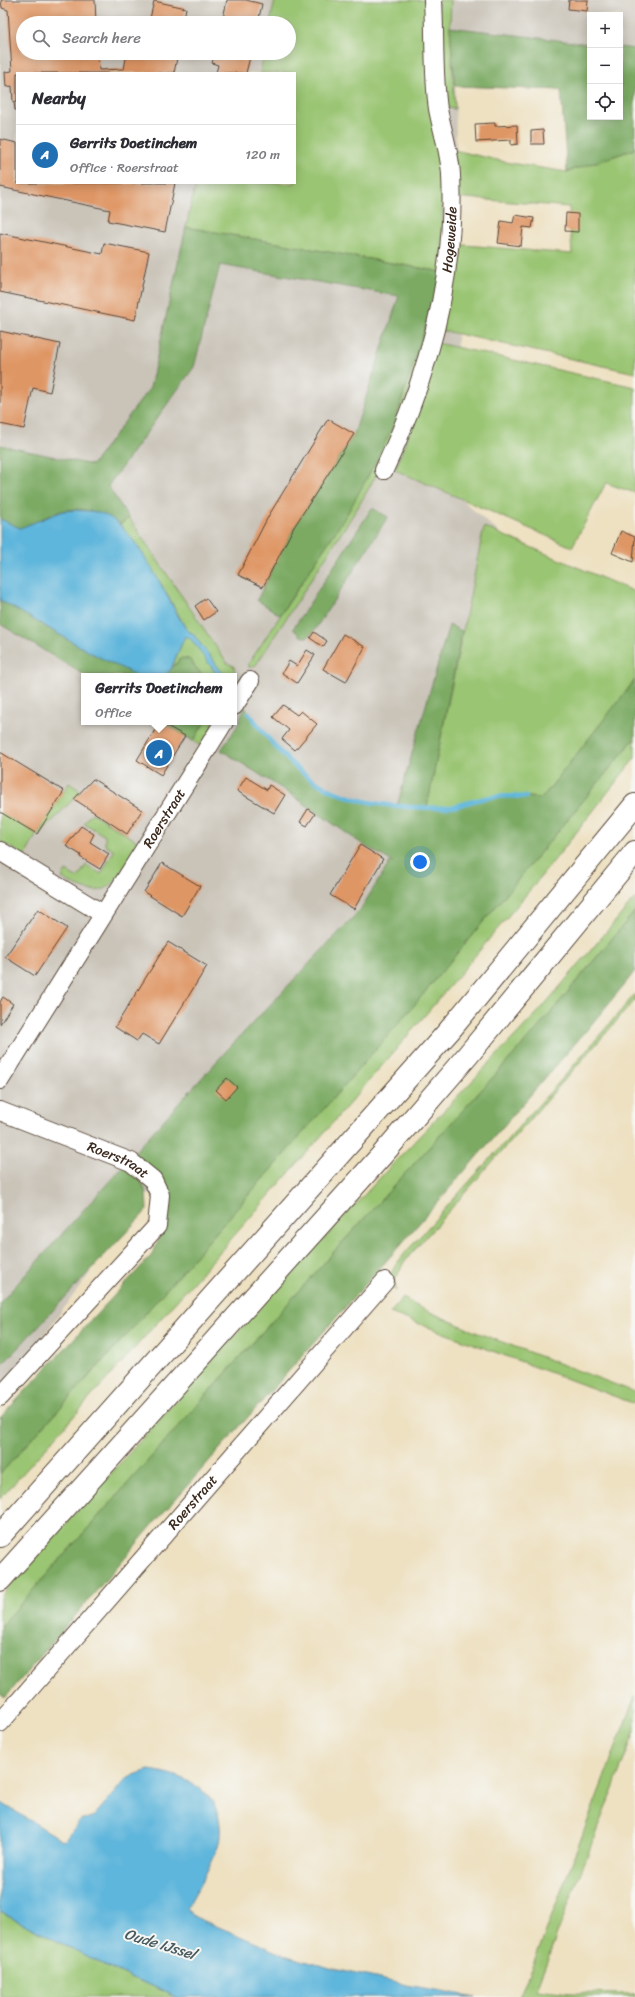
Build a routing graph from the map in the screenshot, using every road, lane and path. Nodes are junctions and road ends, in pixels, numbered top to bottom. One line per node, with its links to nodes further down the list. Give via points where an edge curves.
1 (434, 0): 2 (street, Hogeweide, via 438,110 451,174 447,266 439,322 412,408)
2 (384, 470)
3 (250, 681): 4 (street)
4 (237, 701)
5 (222, 725): 9 (street, Roerstraat)
6 (635, 805): 14 (highway, via 449,1031)
7 (0, 851): 9 (street)
8 (635, 852): 15 (highway, via 382,1155)
9 (103, 914): 10 (street, Roerstraat)
10 (0, 1080)
11 (0, 1111): 13 (street, Roerstraat, via 131,1162 153,1180 160,1195 157,1226)
12 (385, 1281): 16 (street, Roerstraat)
13 (0, 1397)
14 (0, 1536)
15 (0, 1580)
16 (0, 1723)

